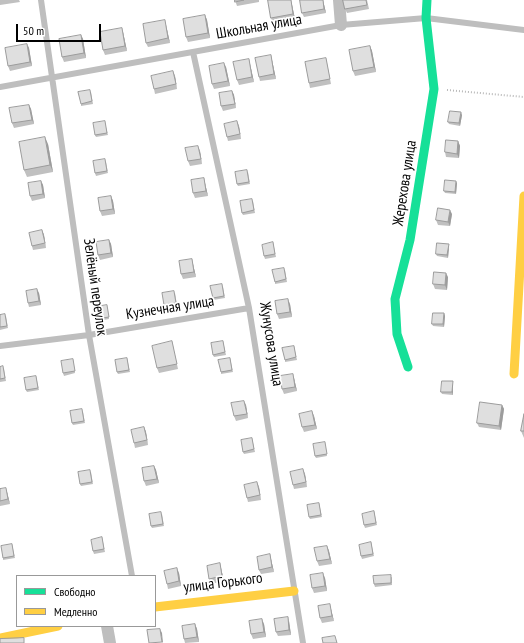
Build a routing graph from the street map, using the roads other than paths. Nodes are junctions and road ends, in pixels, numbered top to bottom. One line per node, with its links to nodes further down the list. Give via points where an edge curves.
1 (41, 0): 8 (lane, Зелёный переулок)
2 (339, 0): 5 (street)
3 (427, 0): 4 (street, Жерехова улица)
4 (426, 18): 5 (lane, Школьная улица); 6 (lane, Школьная улица); 14 (street, Жерехова улица, via 434,89 410,240 395,299 397,334)
5 (341, 25): 7 (lane, Школьная улица)
6 (524, 30)
7 (194, 52): 8 (lane, Школьная улица); 11 (lane, Жунусова улица)
8 (51, 78): 9 (lane, Школьная улица); 12 (lane, Зелёный переулок)
9 (0, 87)
10 (524, 196): 15 (street)
11 (249, 308): 12 (lane, Кузнечная улица); 17 (lane, Жунусова улица)
12 (89, 335): 13 (lane, Кузнечная улица); 16 (lane, Зелёный переулок)
13 (0, 346)
14 (408, 367)
15 (514, 374)
16 (132, 575)
17 (294, 591): 18 (street, улица Горького); 23 (lane, Жунусова улица)
18 (156, 607)
19 (53, 627): 21 (street)
20 (107, 627): 22 (street)
21 (0, 638)
22 (110, 643)
23 (304, 643)

